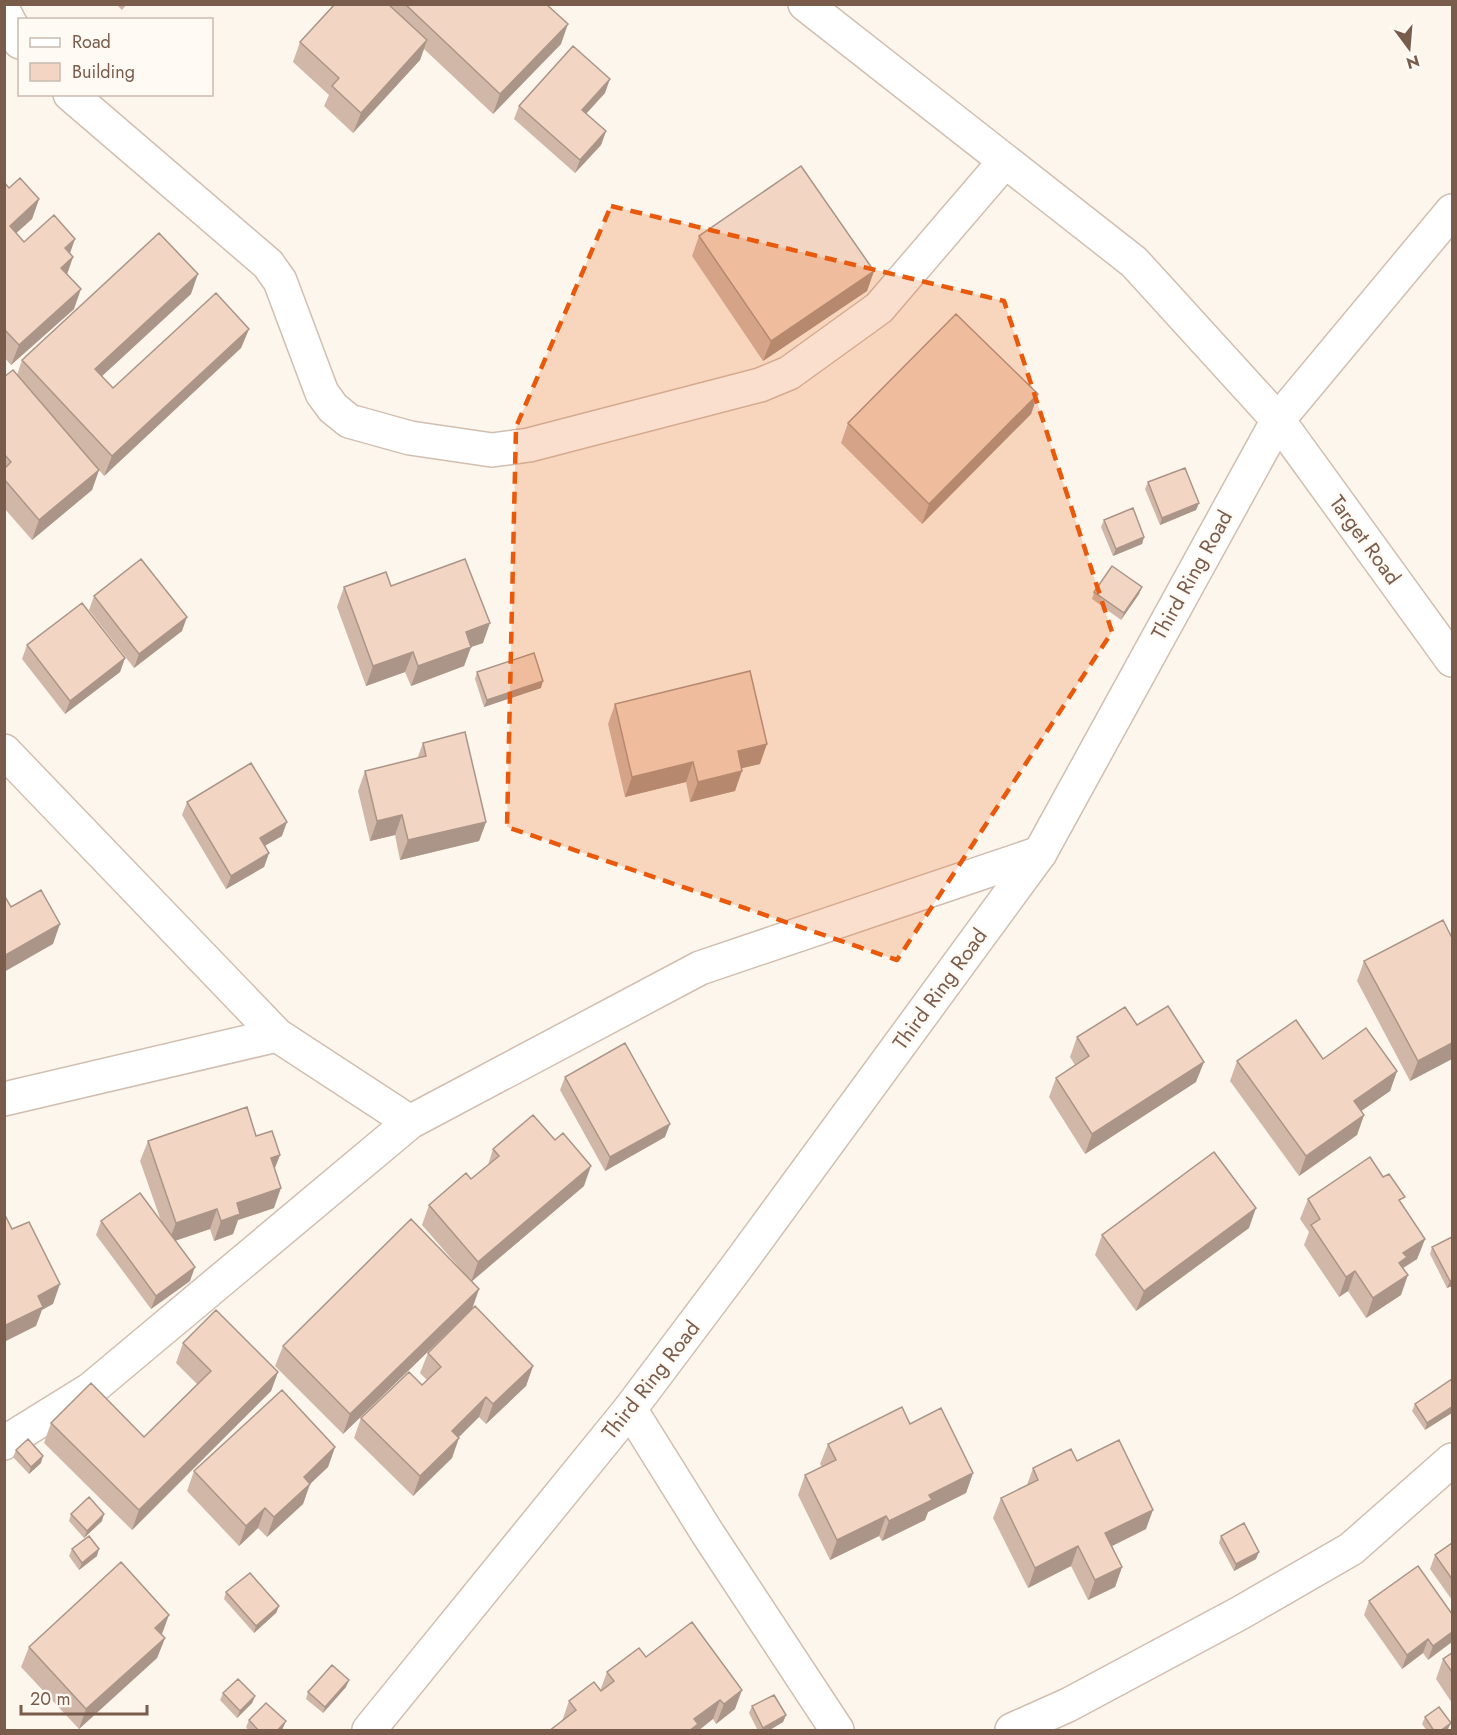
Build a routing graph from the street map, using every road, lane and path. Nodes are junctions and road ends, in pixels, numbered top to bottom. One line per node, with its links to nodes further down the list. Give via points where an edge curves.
1 (805, 4): 5 (street, Target Road)
2 (4, 12): 3 (street)
3 (18, 38)
4 (72, 96): 5 (street, via 268,264 280,281 322,393 348,421 410,438 492,450 529,445 760,385 789,373 879,308)
5 (1005, 161): 7 (street, Target Road, via 1134,262)
6 (1452, 211): 7 (street, Third Ring Road)
7 (1278, 420): 8 (street, Target Road); 10 (street, Third Ring Road)
8 (1452, 660)
9 (4, 751): 11 (street)
10 (1040, 853): 13 (street, via 700,968); 14 (street, Third Ring Road)
11 (277, 1035): 12 (street); 13 (street)
12 (4, 1099)
13 (410, 1122): 15 (street, via 91,1389)
14 (630, 1409): 17 (street, Third Ring Road); 18 (street)
15 (4, 1443)
16 (1452, 1460): 19 (street, via 1351,1549 1240,1613)
17 (369, 1731)
18 (837, 1731)
19 (1012, 1731)

